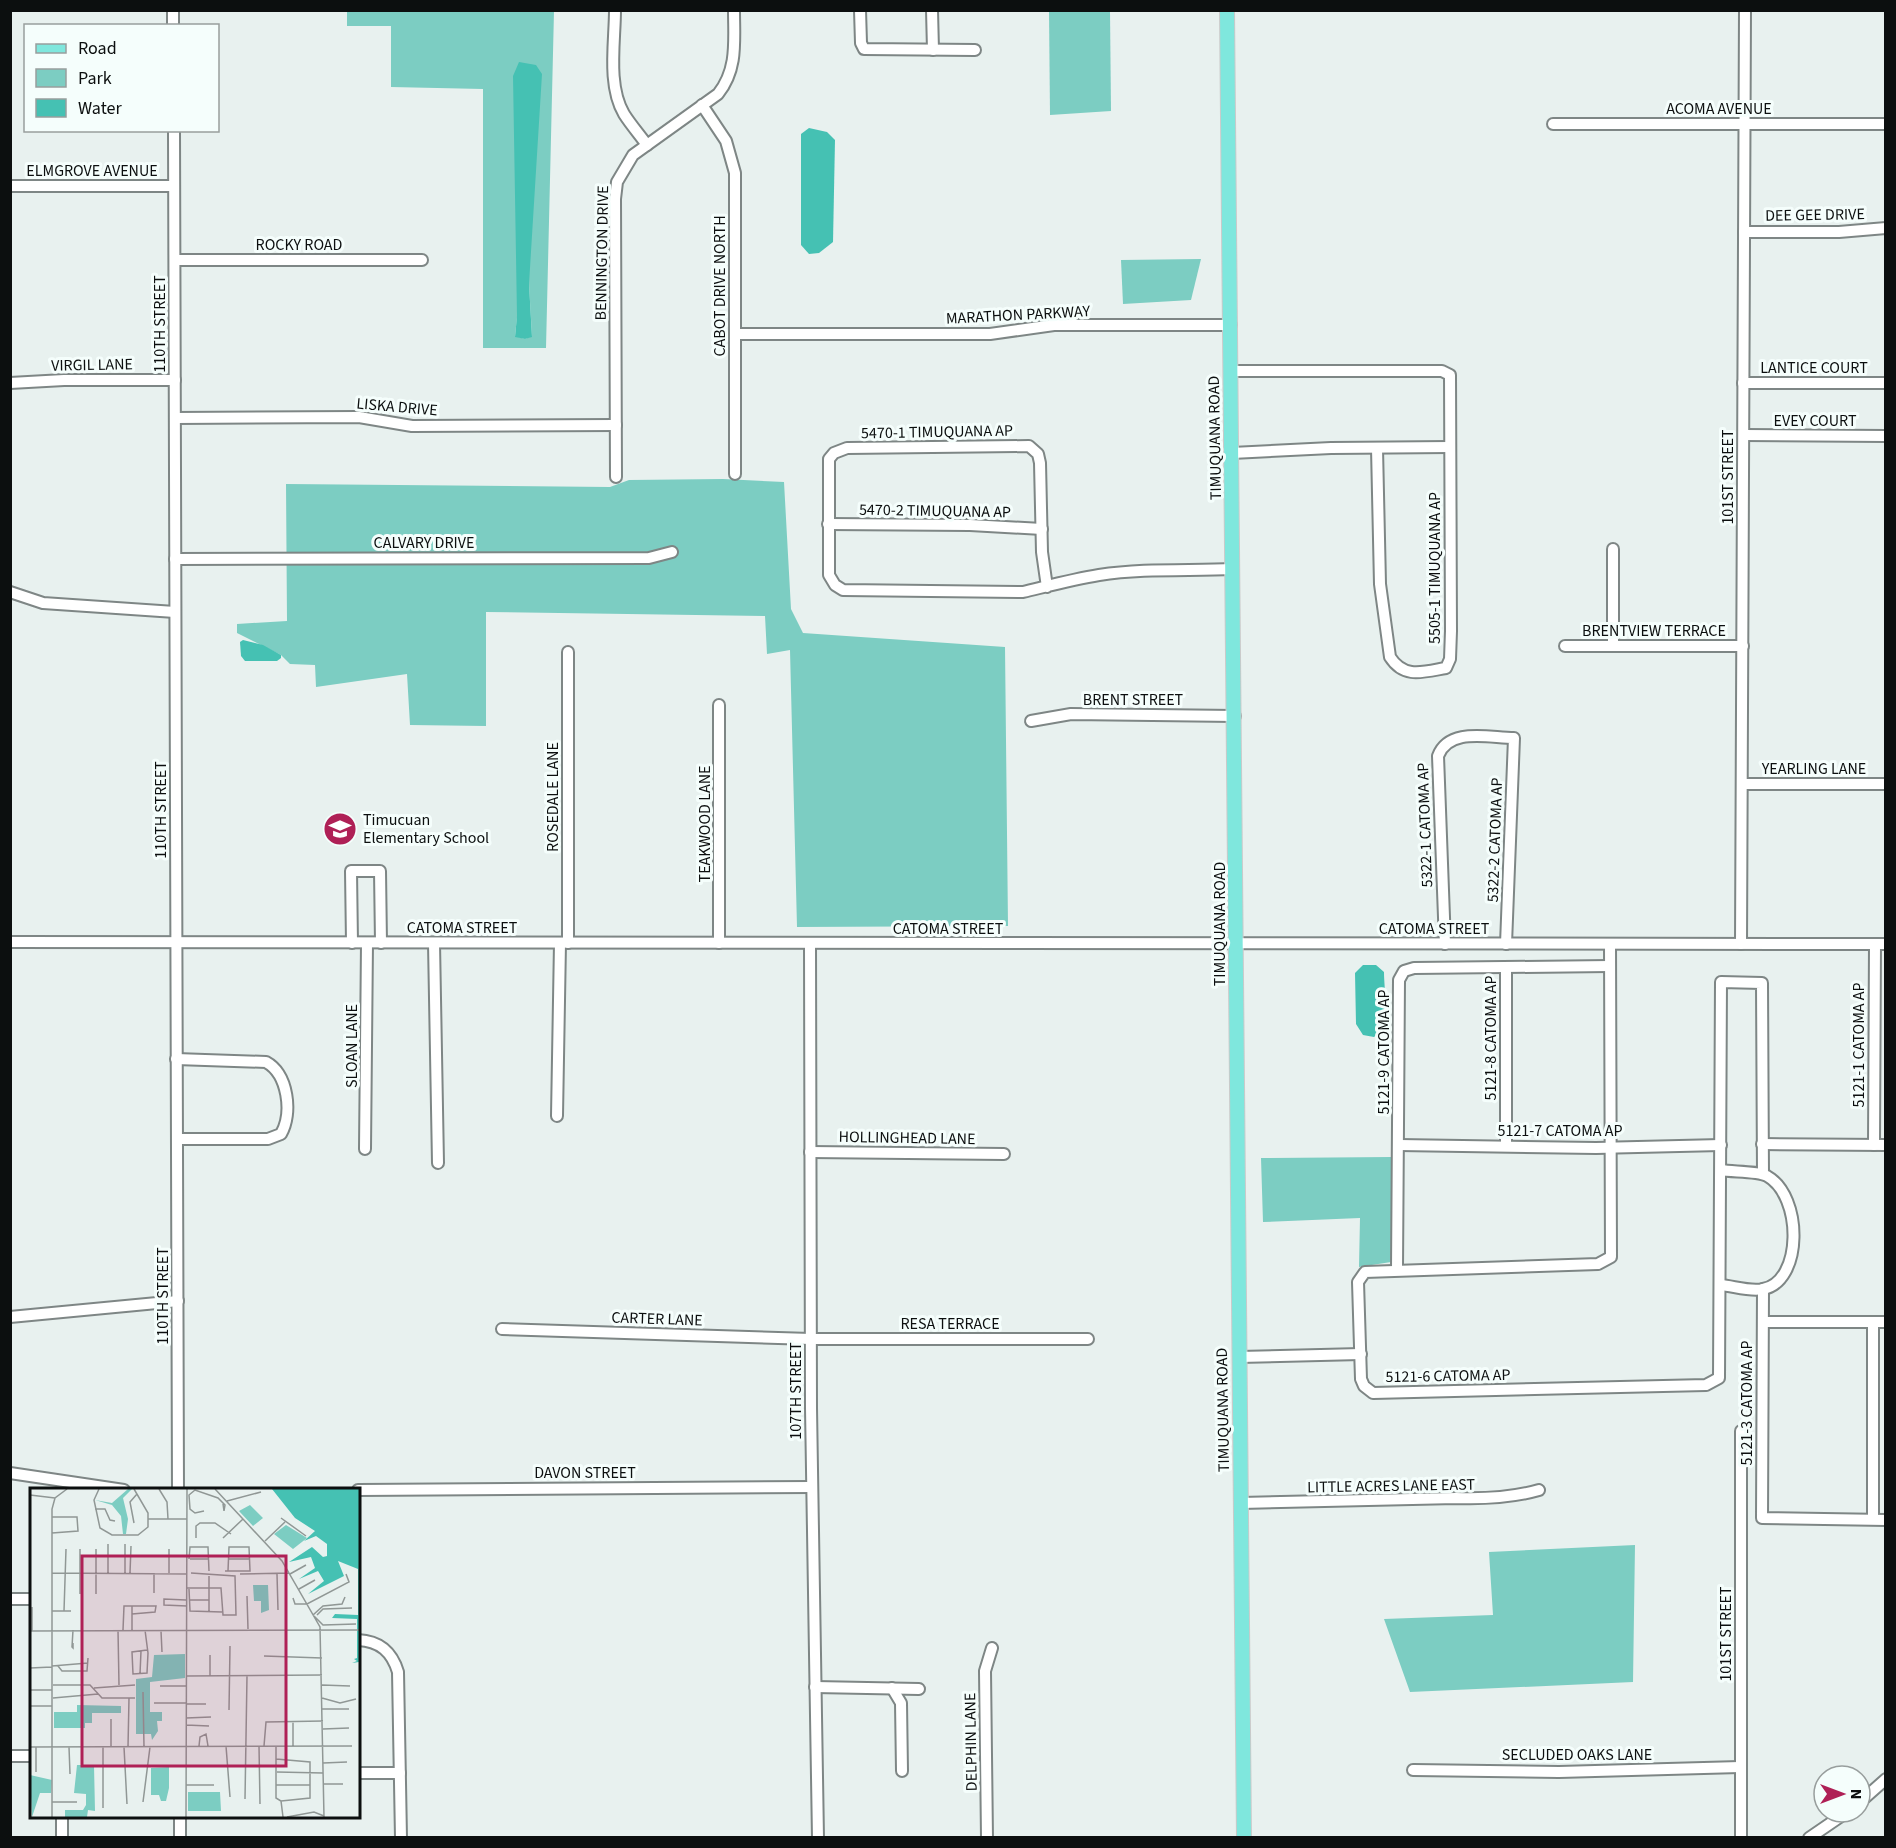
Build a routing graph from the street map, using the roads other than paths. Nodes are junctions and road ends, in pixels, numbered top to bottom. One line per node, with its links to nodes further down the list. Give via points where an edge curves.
1 (615, 10): 14 (street, via 618,98 623,112)
2 (734, 10): 9 (street, BENNINGTON DRIVE, via 732,70 718,94)
3 (860, 10): 7 (street, via 864,49)
4 (932, 10): 7 (street)
5 (1227, 10): 21 (main road, TIMUQUANA ROAD)
6 (1745, 10): 11 (street, 101ST STREET)
7 (933, 50): 8 (street)
8 (975, 50)
9 (702, 105): 14 (street, BENNINGTON DRIVE); 22 (street, CABOT DRIVE NORTH, via 726,141 735,173)
10 (1553, 124): 11 (street, ACOMA AVENUE)
11 (1744, 124): 12 (street, ACOMA AVENUE); 18 (street, 101ST STREET)
12 (1886, 124)
13 (174, 132): 16 (street, 110TH STREET)
14 (647, 145): 29 (street, BENNINGTON DRIVE, via 624,167 615,199)
15 (10, 186): 16 (street, ELMGROVE AVENUE)
16 (174, 186): 19 (street, 110TH STREET)
17 (1886, 228): 18 (street, DEE GEE DRIVE)
18 (1744, 232): 26 (street, 101ST STREET)
19 (175, 260): 20 (street, ROCKY ROAD); 24 (street, 110TH STREET)
20 (422, 260)
21 (1231, 325): 22 (street, MARATHON PARKWAY, via 1054,325 990,334); 23 (main road, TIMUQUANA ROAD)
22 (735, 334): 35 (street, CABOT DRIVE NORTH)
23 (1231, 371): 32 (street, via 1446,372 1450,375); 34 (main road, TIMUQUANA ROAD)
24 (175, 380): 25 (street, VIRGIL LANE); 28 (street, 110TH STREET)
25 (10, 383)
26 (1743, 383): 27 (street, LANTICE COURT); 30 (street, 101ST STREET)
27 (1886, 383)
28 (175, 418): 29 (street, LISKA DRIVE, via 358,417 412,426); 41 (street, 110TH STREET)
29 (616, 425): 36 (street, BENNINGTON DRIVE)
30 (1743, 435): 31 (street, EVEY COURT); 48 (street, 101ST STREET)
31 (1886, 436)
32 (1450, 447): 33 (street); 33 (street, 5505-1 TIMUQUANA AP, via 1450,659 1446,668 1417,673 1401,670 1390,657 1380,584)
33 (1377, 448): 34 (street)
34 (1232, 453): 42 (main road, TIMUQUANA ROAD)
35 (735, 474)
36 (616, 477)
37 (828, 524): 38 (street, 5470-2 TIMUQUANA AP); 38 (street, 5470-1 TIMUQUANA AP, via 827,469 829,459 841,450 1029,446 1038,454 1040,463); 43 (street, 5470-1 TIMUQUANA AP, via 829,575 843,590 1023,592)
38 (1042, 528): 43 (street, 5470-1 TIMUQUANA AP)
39 (1613, 549): 47 (street)
40 (672, 552): 41 (street, CALVARY DRIVE, via 649,558)
41 (175, 559): 45 (street, 110TH STREET)
42 (1233, 569): 43 (street, 5470-1 TIMUQUANA AP, via 1101,574); 51 (main road, TIMUQUANA ROAD)
43 (1047, 587)
44 (10, 592): 45 (street, via 43,603)
45 (175, 612): 57 (street, 110TH STREET)
46 (1565, 645): 47 (street, BRENTVIEW TERRACE)
47 (1613, 645): 48 (street, BRENTVIEW TERRACE)
48 (1743, 646): 54 (street, 101ST STREET)
49 (568, 652): 62 (street, ROSEDALE LANE)
50 (719, 705): 63 (street, TEAKWOOD LANE)
51 (1235, 716): 52 (street, BRENT STREET, via 1071,714); 65 (main road, TIMUQUANA ROAD)
52 (1031, 721)
53 (1514, 738): 66 (street, 5322-1 CATOMA AP, via 1456,738 1442,746 1438,756); 67 (street, 5322-2 CATOMA AP)
54 (1743, 784): 55 (street, YEARLING LANE); 69 (street, 101ST STREET)
55 (1886, 784)
56 (10, 942): 57 (street, CATOMA STREET)
57 (176, 942): 58 (street, CATOMA STREET); 74 (street, 110TH STREET)
58 (352, 943): 59 (street, CATOMA STREET); 60 (street, via 351,871 380,871)
59 (367, 943): 60 (street, CATOMA STREET); 83 (street, SLOAN LANE)
60 (381, 943): 61 (street, CATOMA STREET)
61 (434, 943): 62 (street, CATOMA STREET); 86 (street)
62 (564, 943): 63 (street, CATOMA STREET); 75 (street, ROSEDALE LANE)
63 (719, 943): 64 (street, CATOMA STREET)
64 (810, 944): 65 (street, CATOMA STREET); 84 (street, 107TH STREET)
65 (1236, 944): 66 (street, CATOMA STREET); 101 (main road, TIMUQUANA ROAD)
66 (1445, 944): 67 (street, CATOMA STREET)
67 (1506, 944): 68 (street, CATOMA STREET)
68 (1610, 944): 69 (street, CATOMA STREET); 71 (street, 5121-6 CATOMA AP)
69 (1741, 944): 70 (street, CATOMA STREET)
70 (1880, 944): 73 (street, 5121-1 CATOMA AP)
71 (1610, 966): 72 (street, 5121-9 CATOMA AP); 82 (street, 5121-6 CATOMA AP)
72 (1506, 967): 78 (street, 5121-9 CATOMA AP, via 1404,971 1399,980); 81 (street, 5121-8 CATOMA AP)
73 (1880, 967): 80 (street, 5121-1 CATOMA AP)
74 (176, 1059): 76 (street, 110TH STREET); 76 (street, via 266,1062 280,1075 287,1117 281,1134 268,1139)
75 (557, 1116)
76 (177, 1139): 92 (street, 110TH STREET)
77 (1762, 1144): 79 (street, 5121-6 CATOMA AP, via 1762,983 1722,982); 80 (street); 88 (street)
78 (1399, 1145): 81 (street, 5121-7 CATOMA AP); 89 (street, 5121-9 CATOMA AP)
79 (1721, 1145): 82 (street, 5121-7 CATOMA AP); 87 (street, 5121-6 CATOMA AP)
80 (1880, 1145)
81 (1506, 1146): 82 (street, 5121-7 CATOMA AP)
82 (1610, 1147): 89 (street, 5121-6 CATOMA AP, via 1613,1250 1606,1261)
83 (365, 1149)
84 (810, 1152): 85 (street, HOLLINGHEAD LANE); 98 (street, 107TH STREET)
85 (1004, 1154)
86 (438, 1162)
87 (1721, 1170): 88 (street); 90 (street, 5121-6 CATOMA AP)
88 (1762, 1174): 91 (street, via 1786,1197 1794,1224 1794,1242 1783,1274)
89 (1397, 1269): 100 (street, 5121-6 CATOMA AP, via 1371,1270 1358,1282)
90 (1721, 1285): 91 (street); 100 (street, 5121-6 CATOMA AP, via 1721,1372 1719,1378 1706,1385 1373,1393 1361,1379)
91 (1763, 1289): 94 (street, 5121-3 CATOMA AP)
92 (178, 1302): 93 (street); 106 (street, 110TH STREET)
93 (10, 1317)
94 (1763, 1322): 95 (street); 110 (street, 5121-3 CATOMA AP, via 1762,1518)
95 (1873, 1322): 96 (street); 110 (street)
96 (1886, 1322)
97 (502, 1329): 98 (street, CARTER LANE)
98 (811, 1339): 99 (street, RESA TERRACE); 104 (street, 107TH STREET)
99 (1088, 1339)
100 (1361, 1354): 101 (street)
101 (1239, 1357): 109 (main road, TIMUQUANA ROAD)
102 (1741, 1431): 121 (street, 101ST STREET)
103 (10, 1473): 105 (street)
104 (813, 1487): 107 (street, DAVON STREET); 116 (street, 107TH STREET)
105 (111, 1488)
106 (178, 1488)
107 (360, 1490)
108 (1539, 1490): 109 (street, LITTLE ACRES LANE EAST, via 1516,1497 1484,1499)
109 (1241, 1503): 136 (main road, TIMUQUANA ROAD)
110 (1874, 1518): 111 (street)
111 (1886, 1520)
112 (10, 1599): 113 (street)
113 (30, 1599)
114 (360, 1640): 125 (street, via 388,1651 398,1672)
115 (992, 1648): 135 (street, DELPHIN LANE, via 985,1671)
116 (815, 1687): 117 (street); 134 (street, 107TH STREET)
117 (892, 1688): 118 (street); 123 (street, via 901,1704)
118 (919, 1689)
119 (10, 1756): 120 (street)
120 (30, 1756)
121 (1740, 1767): 122 (street, SECLUDED OAKS LANE, via 1559,1772); 137 (street, 101ST STREET)
122 (1413, 1770)
123 (902, 1772)
124 (360, 1773): 125 (street)
125 (400, 1773): 133 (street)
126 (1886, 1779): 127 (street)
127 (1872, 1791)
128 (62, 1818): 131 (street)
129 (180, 1818): 132 (street)
130 (1829, 1824): 138 (street)
131 (62, 1838)
132 (180, 1838)
133 (401, 1838)
134 (818, 1838)
135 (987, 1838)
136 (1244, 1838)
137 (1741, 1838)
138 (1809, 1838)

